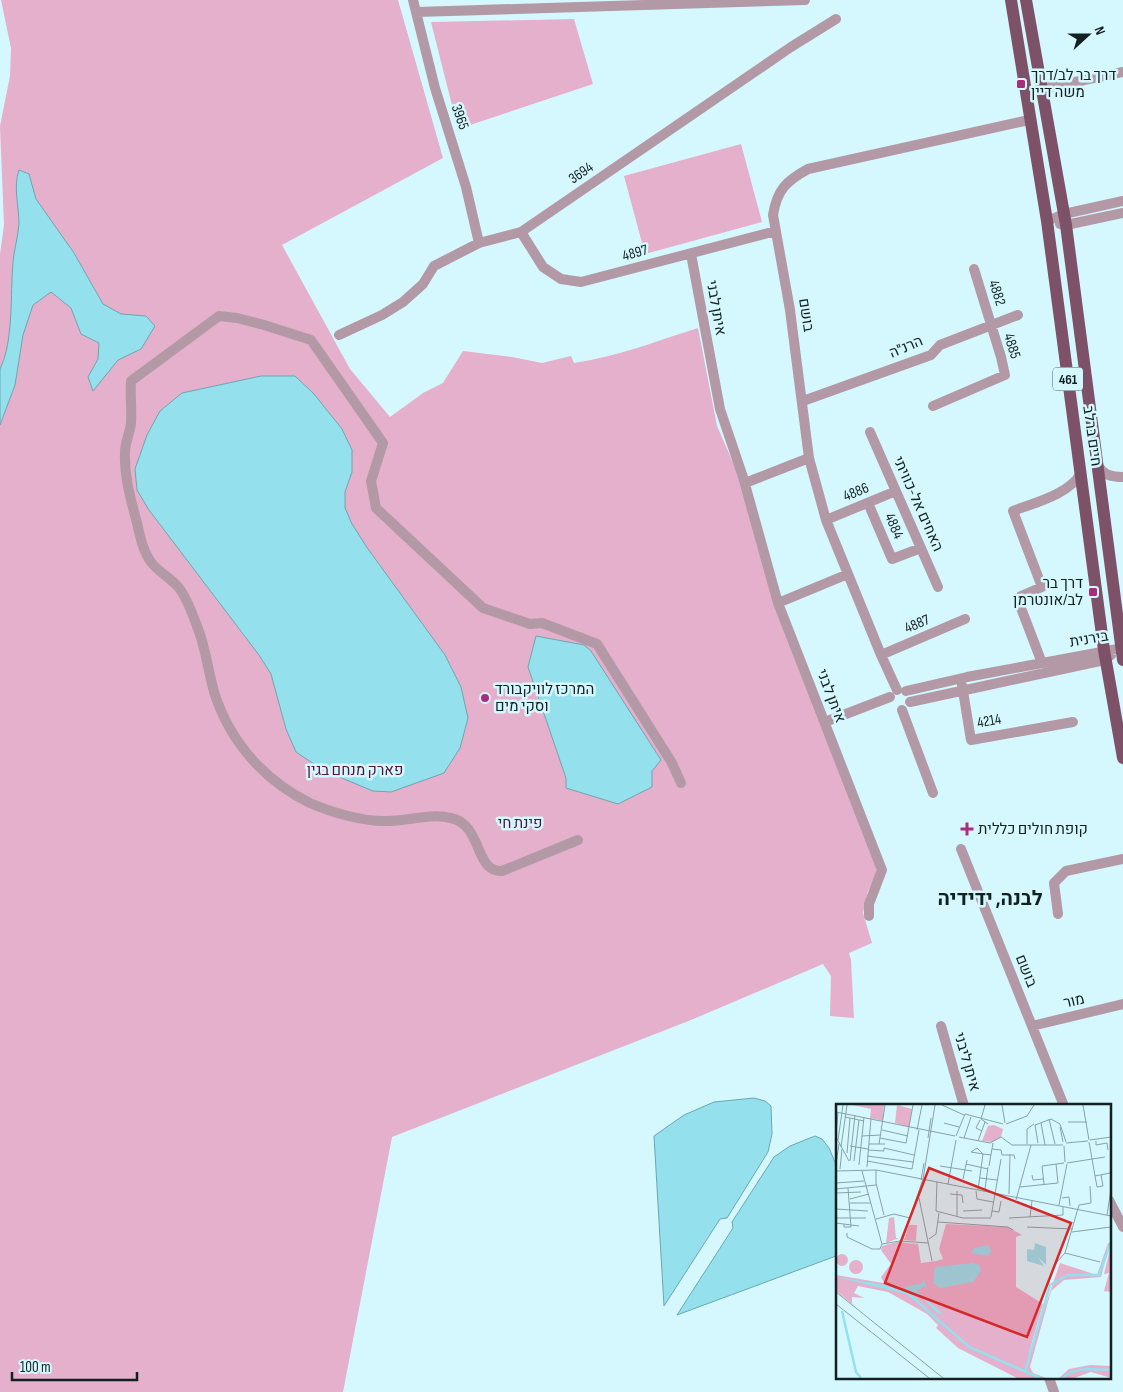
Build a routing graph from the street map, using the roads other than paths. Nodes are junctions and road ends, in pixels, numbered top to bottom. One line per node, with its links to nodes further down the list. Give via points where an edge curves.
1 (416, 0): 7 (street, 3965)
2 (805, 0): 6 (street)
3 (1011, 0): 12 (main road, חיים ברלב / 461)
4 (1026, 0): 9 (main road, חיים ברלב / 461)
5 (1030, 0): 9 (main road)
6 (633, 2): 7 (street)
7 (417, 12): 19 (street, 3965, via 431,74 466,188)
8 (836, 19): 18 (street, 3694)
9 (1029, 20): 11 (main road, חיים ברלב / 461)
10 (1123, 72): 11 (street)
11 (1042, 89): 15 (main road, חיים ברלב / 461)
12 (1029, 120): 16 (main road, חיים ברלב / 461); 17 (street, בושם, via 808,169 782,188 774,215)
13 (1123, 201): 15 (street)
14 (1123, 213): 15 (street)
15 (1065, 219): 16 (street); 29 (main road, חיים ברלב / 461)
16 (1047, 221): 30 (main road, חיים ברלב / 461)
17 (776, 231): 20 (street, 4897); 25 (street, בושם)
18 (522, 232): 19 (street, 3694); 20 (street, 4897, via 543,267 561,280 581,282)
19 (479, 243): 24 (street, 3694, via 434,266 423,284 403,302)
20 (692, 254): 32 (street, איתן לבני, via 720,409)
21 (974, 269): 23 (street, 4882)
22 (1018, 315): 23 (street, הרנ"ה)
23 (990, 326): 25 (street, הרנ"ה, via 940,345 931,355); 26 (street, 4885, via 1005,375)
24 (339, 335)
25 (803, 401): 28 (street, בושם)
26 (932, 406)
27 (870, 432): 34 (street, האחים אל-כוויתי)
28 (809, 458): 32 (street); 38 (street, בושם)
29 (1097, 463): 31 (street, via 1105,474); 35 (main road, חיים ברלב / 461)
30 (1081, 473): 33 (street); 36 (main road, חיים ברלב / 461)
31 (1122, 477): 35 (street, via 1110,483)
32 (744, 483): 42 (street, איתן לבני)
33 (1068, 488): 36 (street); 48 (street, via 1013,511 1042,587 1021,596 1021,608)
34 (896, 490): 37 (street, 4886); 39 (street, האחים אל-כוויתי)
35 (1101, 494): 44 (main road, חיים ברלב / 461)
36 (1084, 495): 47 (main road, חיים ברלב / 461)
37 (868, 503): 38 (street, 4886); 39 (street, 4884, via 892,559)
38 (826, 520): 40 (street, בושם)
39 (921, 548): 41 (street, האחים אל-כוויתי)
40 (848, 574): 42 (street); 46 (street, בושם)
41 (938, 587)
42 (778, 603): 55 (street, איתן לבני)
43 (965, 619): 46 (street, 4887)
44 (1120, 625): 45 (main road, חיים ברלב / 461)
45 (1122, 652): 47 (street, בירנית)
46 (881, 655): 51 (street, בושם)
47 (1105, 655): 48 (street, בירנית); 50 (street, בירנית); 56 (main road, חיים ברלב / 461)
48 (1042, 662): 49 (street, בירנית)
49 (961, 678): 50 (street, 4214); 51 (street, בירנית)
50 (964, 690): 52 (street, בירנית); 54 (street, 4214, via 971,740)
51 (896, 696): 52 (street, בושם, via 910,696); 53 (street, via 894,708); 55 (street, בירנית)
52 (910, 702): 53 (street)
53 (902, 710): 58 (street)
54 (1073, 722)
55 (826, 725): 63 (street, איתן לבני, via 882,870 869,904)
56 (1123, 758)
57 (682, 782): 59 (street, via 597,644 542,623 530,624 483,608 376,508 371,481 383,443 312,340 237,318 219,316 131,381 131,424 125,452 127,479 142,546 151,562 179,588 199,632 224,718 249,758 269,778 308,802 328,810 385,822 433,817 456,820 469,829 486,865 495,872)
58 (933, 793)
59 (578, 840)
60 (961, 849): 66 (street, בושם)
61 (1123, 859): 62 (street, via 1066,872 1054,882)
62 (1058, 914)
63 (869, 916)
64 (1123, 1004): 66 (street, מור)
65 (941, 1026): 67 (street, איתן ליבני)
66 (1032, 1026): 68 (street, בושם)
67 (963, 1104)
68 (1063, 1104)
69 (1110, 1202): 70 (street)
70 (1123, 1227)
71 (1050, 1380): 72 (street)
72 (1054, 1392)

